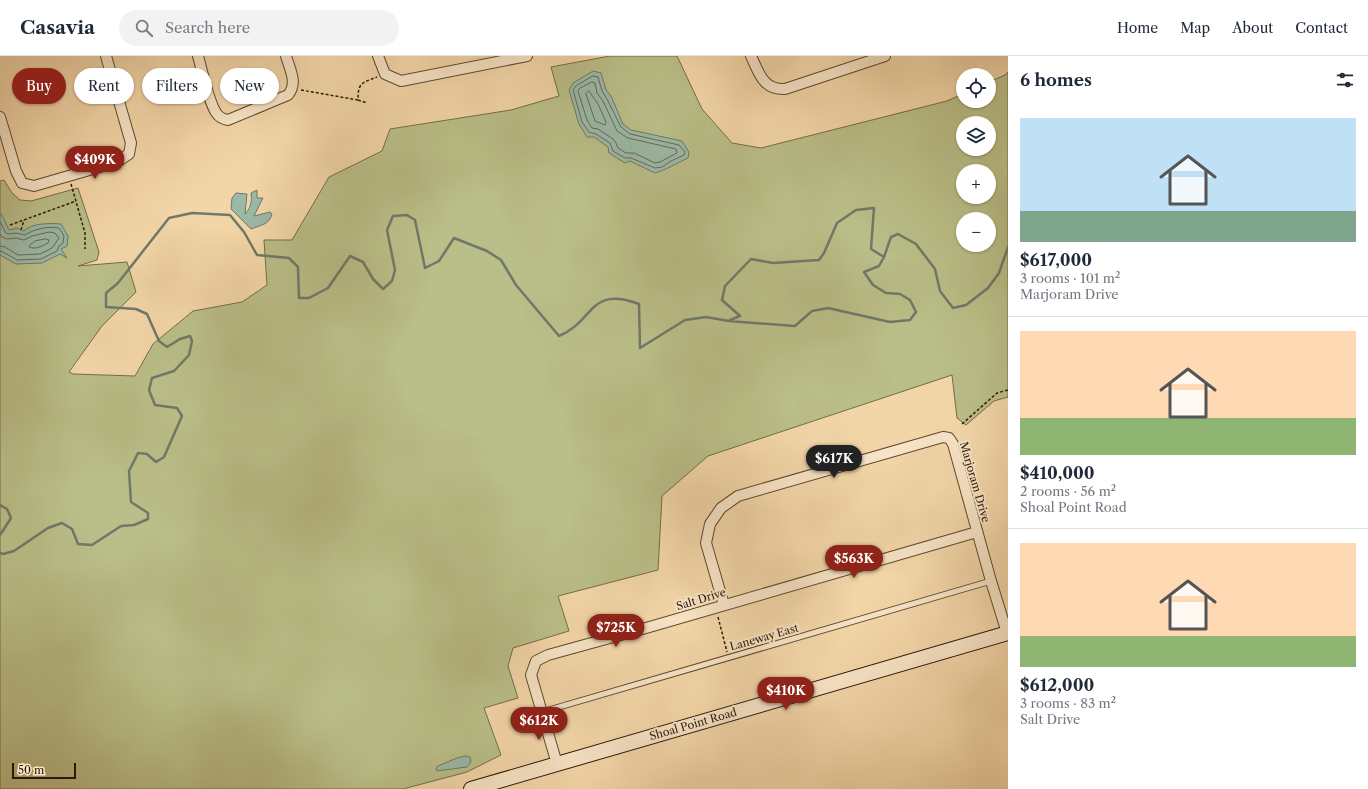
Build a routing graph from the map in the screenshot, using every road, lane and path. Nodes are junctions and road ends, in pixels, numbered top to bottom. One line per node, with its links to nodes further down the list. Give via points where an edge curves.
1 (106, 56): 14 (street, via 131,143 129,154 117,162)
2 (198, 56): 10 (street, via 212,105 221,118 228,120 288,95)
3 (286, 56): 10 (street)
4 (378, 56): 9 (street)
5 (527, 56): 8 (street)
6 (751, 56): 7 (street, via 763,81 777,89 785,89)
7 (885, 56)
8 (472, 61): 9 (street, via 401,81)
9 (385, 74): 11 (path, via 363,82 358,88)
10 (293, 89): 11 (path)
11 (358, 100): 12 (path)
12 (367, 103)
13 (0, 117): 14 (street, via 22,183 34,186)
14 (68, 176): 15 (path)
15 (76, 201): 16 (path); 19 (path, via 85,233)
16 (24, 220): 17 (path); 18 (path)
17 (10, 225)
18 (21, 230)
19 (85, 249)
20 (1008, 390): 21 (path, via 997,393)
21 (962, 424)
22 (977, 532): 23 (street, Marjoram Drive); 24 (street, Salt Drive); 24 (street, Marjoram Drive, via 953,444 949,438 932,439 738,496 720,508 710,524 706,543)
23 (991, 581): 26 (street, Marjoram Drive); 27 (lane, Laneway East)
24 (724, 605): 28 (street, Salt Drive, via 548,655 536,661 531,675)
25 (716, 613): 27 (path)
26 (1008, 633): 29 (street, Shoal Point Road)
27 (729, 658): 28 (lane, Laneway East)
28 (542, 712): 29 (street, Salt Drive)
29 (557, 764): 30 (street, Shoal Point Road)
30 (471, 789)

